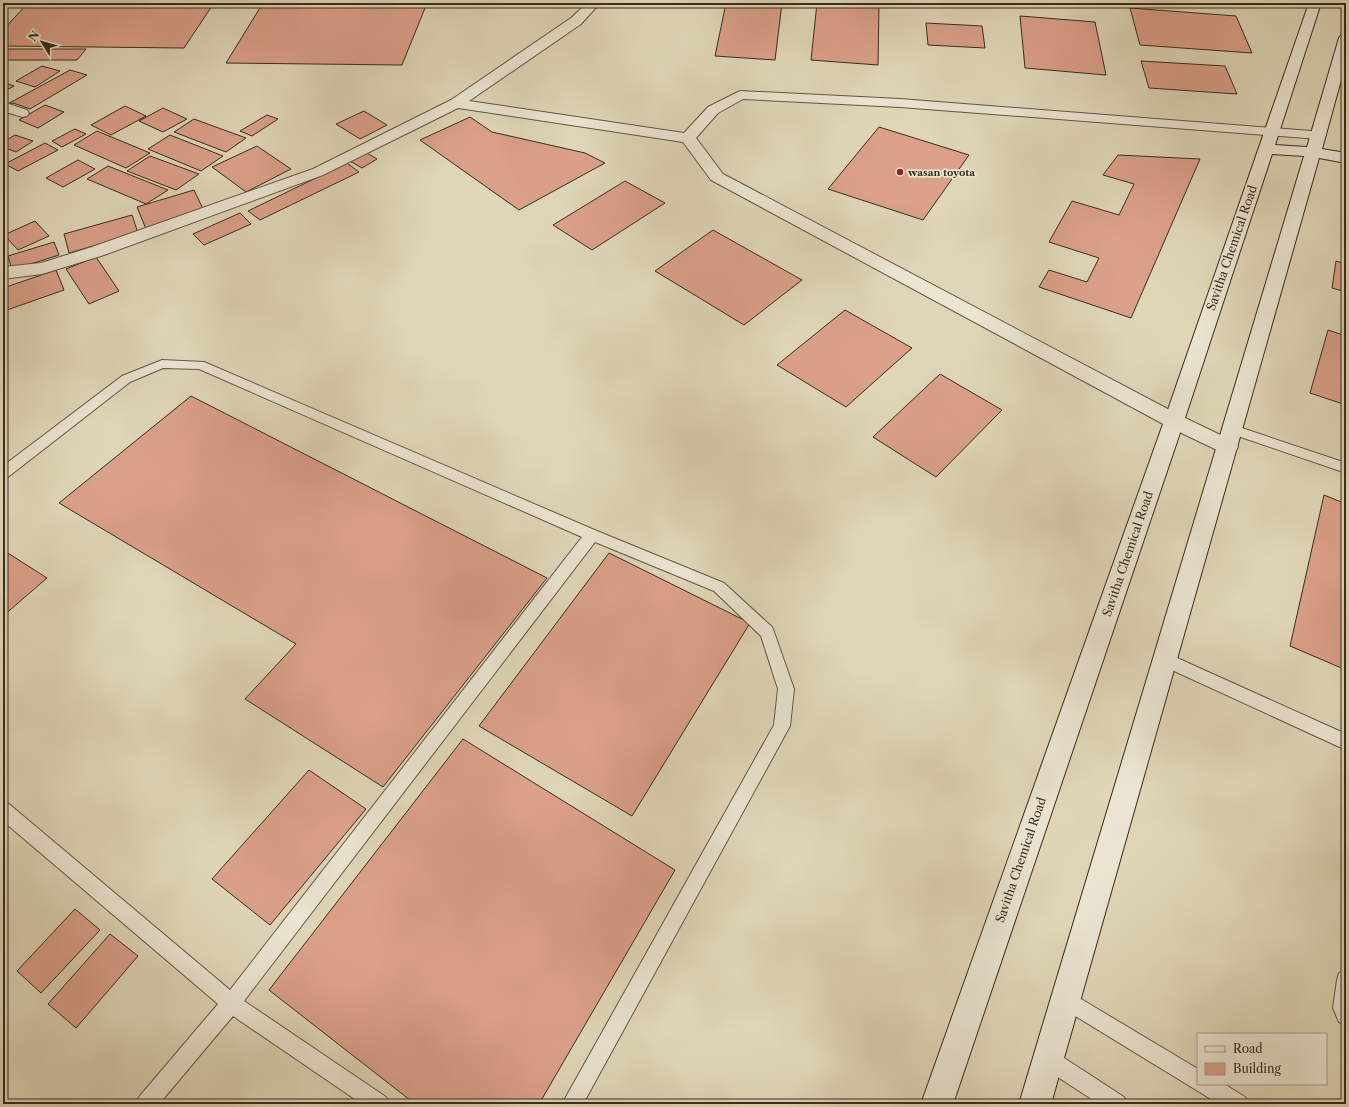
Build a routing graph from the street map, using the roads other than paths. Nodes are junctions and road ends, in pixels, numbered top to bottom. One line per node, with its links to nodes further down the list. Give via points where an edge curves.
1 (594, 3): 4 (main road, via 576,21)
2 (1315, 3): 8 (main road, Savitha Chemical Road)
3 (1346, 38): 9 (main road)
4 (456, 103): 7 (main road); 11 (main road, via 318,172 98,251 42,268)
5 (3, 106): 6 (main road)
6 (22, 113)
7 (688, 138): 8 (main road, via 713,110 740,95 900,103); 12 (main road, via 717,177)
8 (1269, 140): 9 (main road); 12 (main road, Savitha Chemical Road)
9 (1316, 144): 10 (main road); 13 (main road)
10 (1346, 158)
11 (3, 273)
12 (1174, 421): 13 (main road); 30 (main road, Savitha Chemical Road)
13 (1231, 439): 14 (lane); 17 (main road)
14 (1346, 468)
15 (3, 473): 16 (lane, via 126,379 162,364 200,365)
16 (592, 534): 22 (lane); 29 (lane, via 719,587 767,632 786,689 782,726)
17 (1166, 660): 18 (lane); 21 (main road)
18 (1346, 742)
19 (3, 810): 22 (lane)
20 (1346, 980): 23 (lane, via 1342,1008)
21 (1066, 999): 24 (main road); 25 (lane)
22 (231, 1003): 27 (lane); 28 (lane)
23 (1346, 1015)
24 (1048, 1059): 31 (main road); 32 (lane)
25 (1197, 1079)
26 (1207, 1085): 33 (lane)
27 (146, 1104)
28 (379, 1104)
29 (572, 1104)
30 (937, 1104)
31 (1035, 1104)
32 (1117, 1104)
33 (1238, 1104)

